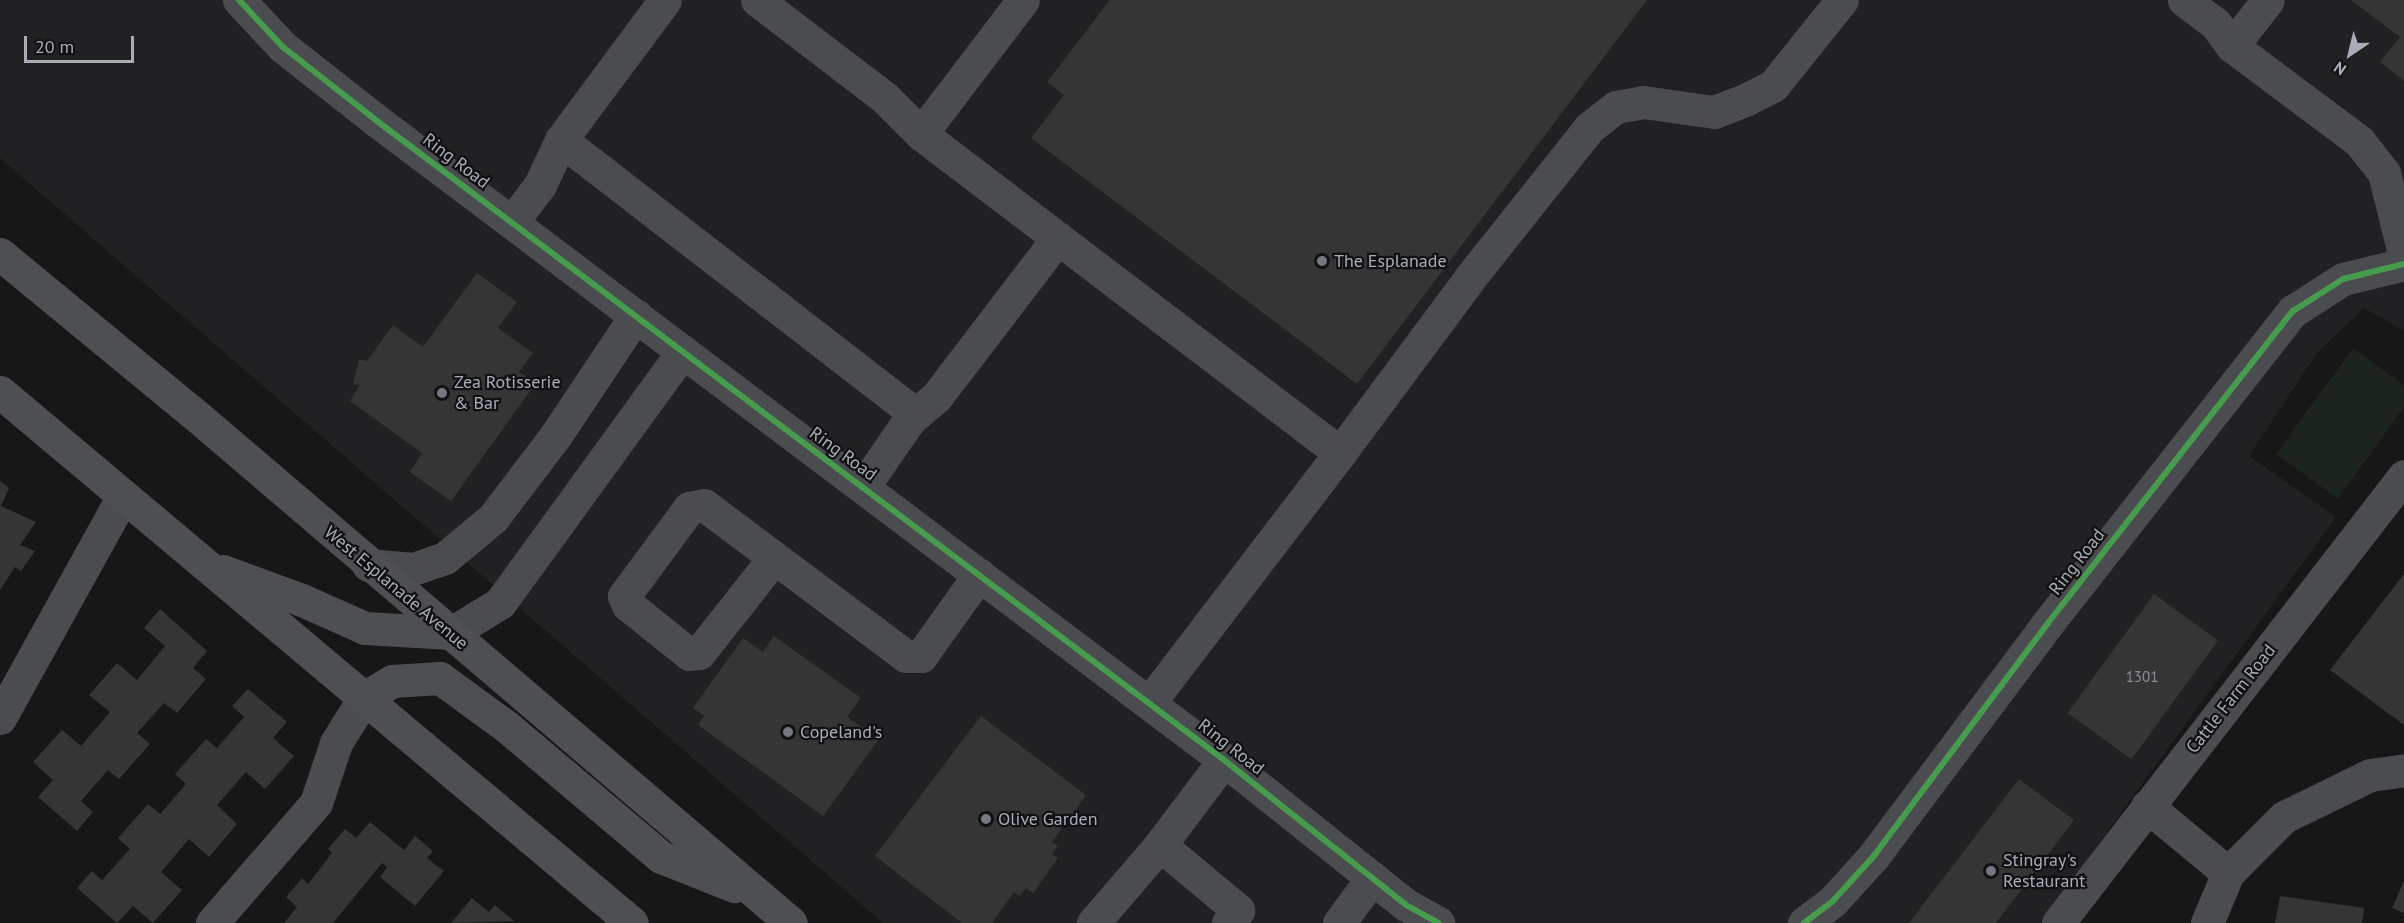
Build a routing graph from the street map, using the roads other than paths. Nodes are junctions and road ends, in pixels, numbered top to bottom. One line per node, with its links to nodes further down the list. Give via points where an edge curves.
1 (239, 0): 11 (street, Ring Road, via 260,25 315,73)
2 (665, 0): 10 (street)
3 (757, 0): 9 (street, via 884,96)
4 (1023, 0): 9 (street)
5 (1842, 0): 20 (street, via 1773,86 1714,112 1644,102 1616,108 1589,128 1469,279)
6 (2184, 0): 8 (street)
7 (2268, 0): 8 (street)
8 (2223, 35): 14 (street, via 2359,141 2384,173)
9 (921, 134): 12 (street)
10 (561, 140): 11 (street, via 540,185); 19 (street)
11 (512, 222): 16 (street, Ring Road)
12 (1058, 238): 19 (street); 20 (street)
13 (0, 254): 26 (main road, West Esplanade Avenue, via 192,412)
14 (2404, 254)
15 (2404, 264): 47 (street, Ring Road, via 2343,279 2293,311 2048,622 1874,857 1832,902)
16 (636, 315): 17 (street, Ring Road); 26 (street, via 556,435 494,518 445,558 413,569)
17 (683, 351): 22 (street, Ring Road); 28 (street, via 500,603)
18 (0, 392): 23 (main road)
19 (926, 405): 22 (street)
20 (1340, 453): 30 (street)
21 (2404, 476): 34 (street, Cattle Farm Road)
22 (863, 488): 27 (street, Ring Road)
23 (122, 498): 25 (main road); 31 (street)
24 (774, 558): 24 (street, via 704,505 689,508 624,596 628,605 689,654 699,653); 27 (street, via 906,656 921,656)
25 (201, 563): 28 (main road, via 365,628); 29 (main road)
26 (368, 565): 28 (main road, West Esplanade Avenue)
27 (979, 575): 30 (street, Ring Road)
28 (451, 633): 38 (main road, West Esplanade Avenue)
29 (364, 698): 38 (main road, via 392,681 440,678 507,727 661,856); 40 (street, via 336,743 316,803); 41 (main road)
30 (1149, 703): 32 (street, Ring Road)
31 (0, 718)
32 (1224, 760): 35 (street); 37 (street, Ring Road)
33 (2404, 770): 36 (street, via 2370,775 2284,817)
34 (2147, 806): 36 (street); 48 (street, Cattle Farm Road)
35 (1160, 845): 43 (street); 44 (street, via 1238,910)
36 (2228, 873): 49 (street)
37 (1372, 879): 39 (street, Ring Road); 45 (street)
38 (760, 897): 42 (main road, West Esplanade Avenue)
39 (1400, 914): 46 (street, Ring Road)
40 (212, 923)
41 (632, 923)
42 (791, 923)
43 (1093, 923)
44 (1228, 923)
45 (1339, 923)
46 (1438, 923)
47 (1804, 923)
48 (2058, 923)
49 (2207, 923)

